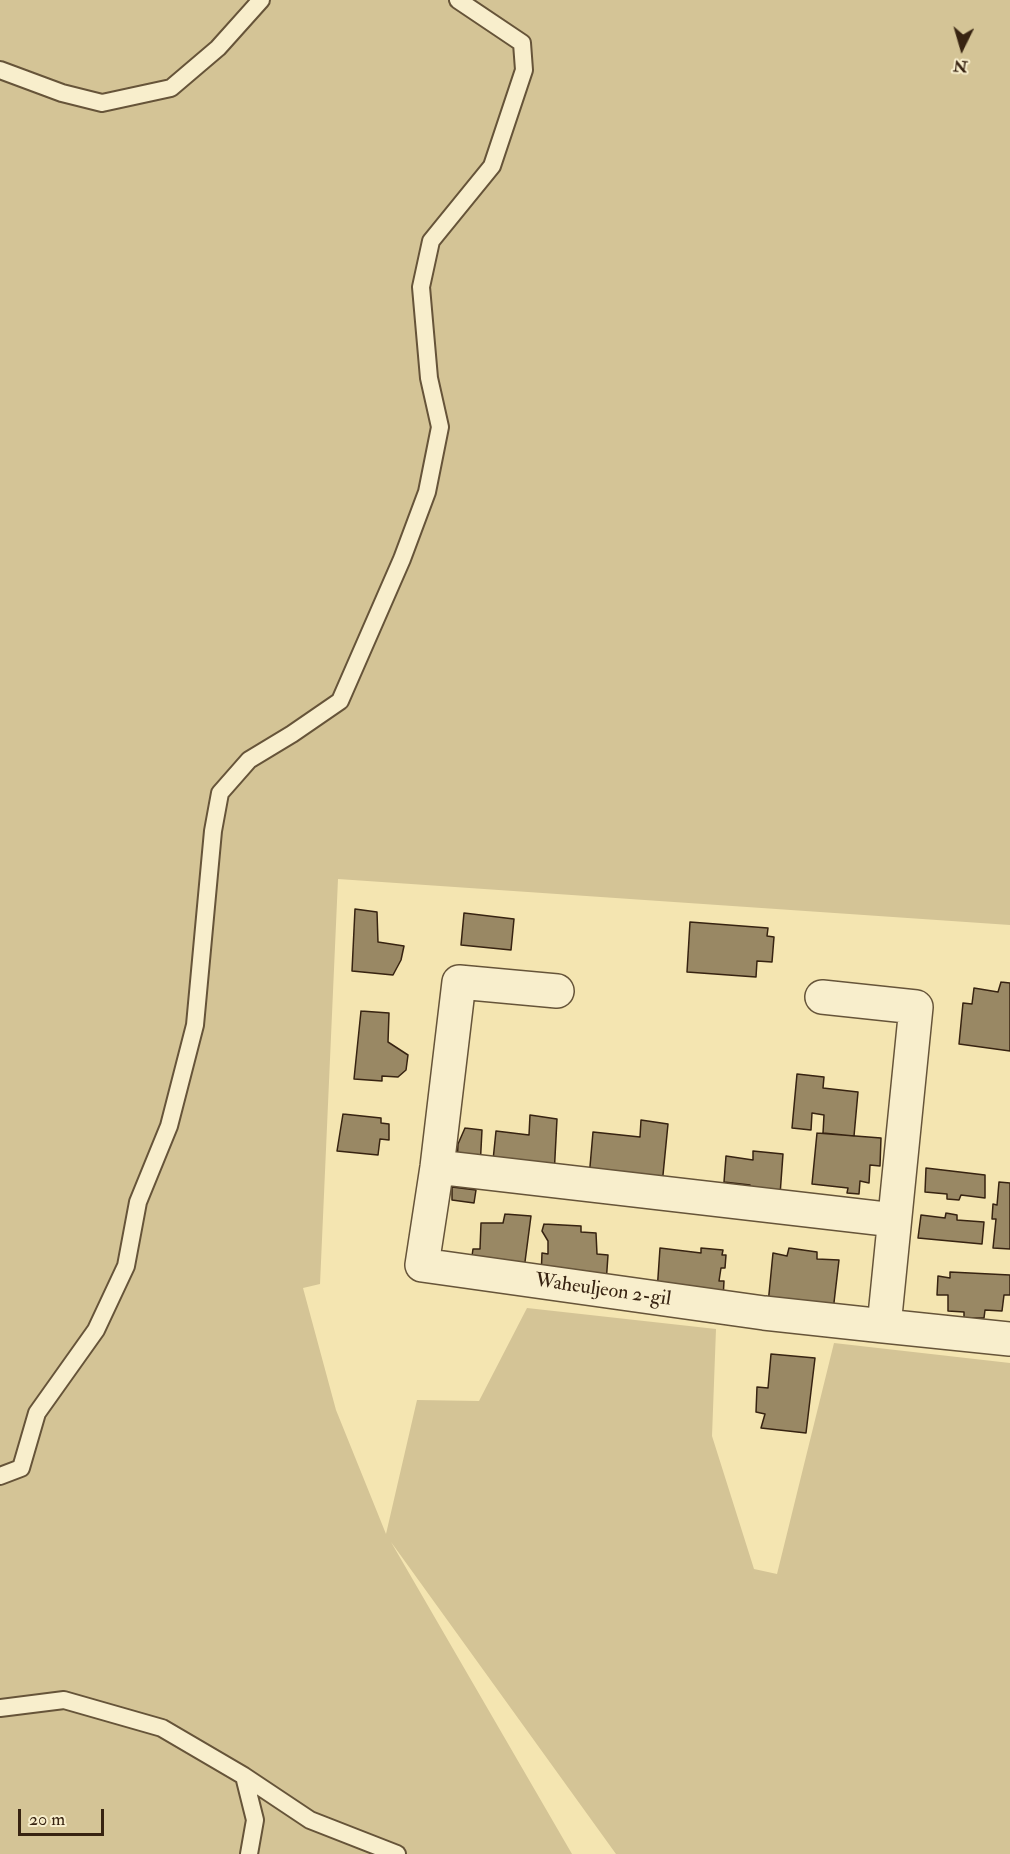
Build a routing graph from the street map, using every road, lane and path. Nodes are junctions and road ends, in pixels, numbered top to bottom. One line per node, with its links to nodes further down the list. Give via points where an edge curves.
1 (261, 0): 3 (lane, via 218,48 171,88 102,103)
2 (458, 0): 10 (lane, via 522,43 524,70 492,166 430,241 421,287 429,378 440,427 427,492 340,701 249,760 220,793 195,1025 169,1126 138,1202 126,1266 96,1330 37,1413 21,1468)
3 (0, 70)
4 (558, 991): 6 (street, Waheuljeon 2-gil, via 459,982)
5 (822, 997): 7 (street, via 916,1007)
6 (437, 1167): 7 (street); 8 (street, Waheuljeon 2-gil, via 422,1265 764,1314)
7 (894, 1220): 8 (street)
8 (884, 1326): 9 (street, Waheuljeon 2-gil)
9 (1010, 1339)
10 (0, 1476)
11 (0, 1708): 12 (lane, via 64,1700 162,1728)
12 (244, 1776): 13 (lane, via 255,1820); 14 (lane, via 310,1820)
13 (249, 1854)
14 (397, 1854)

